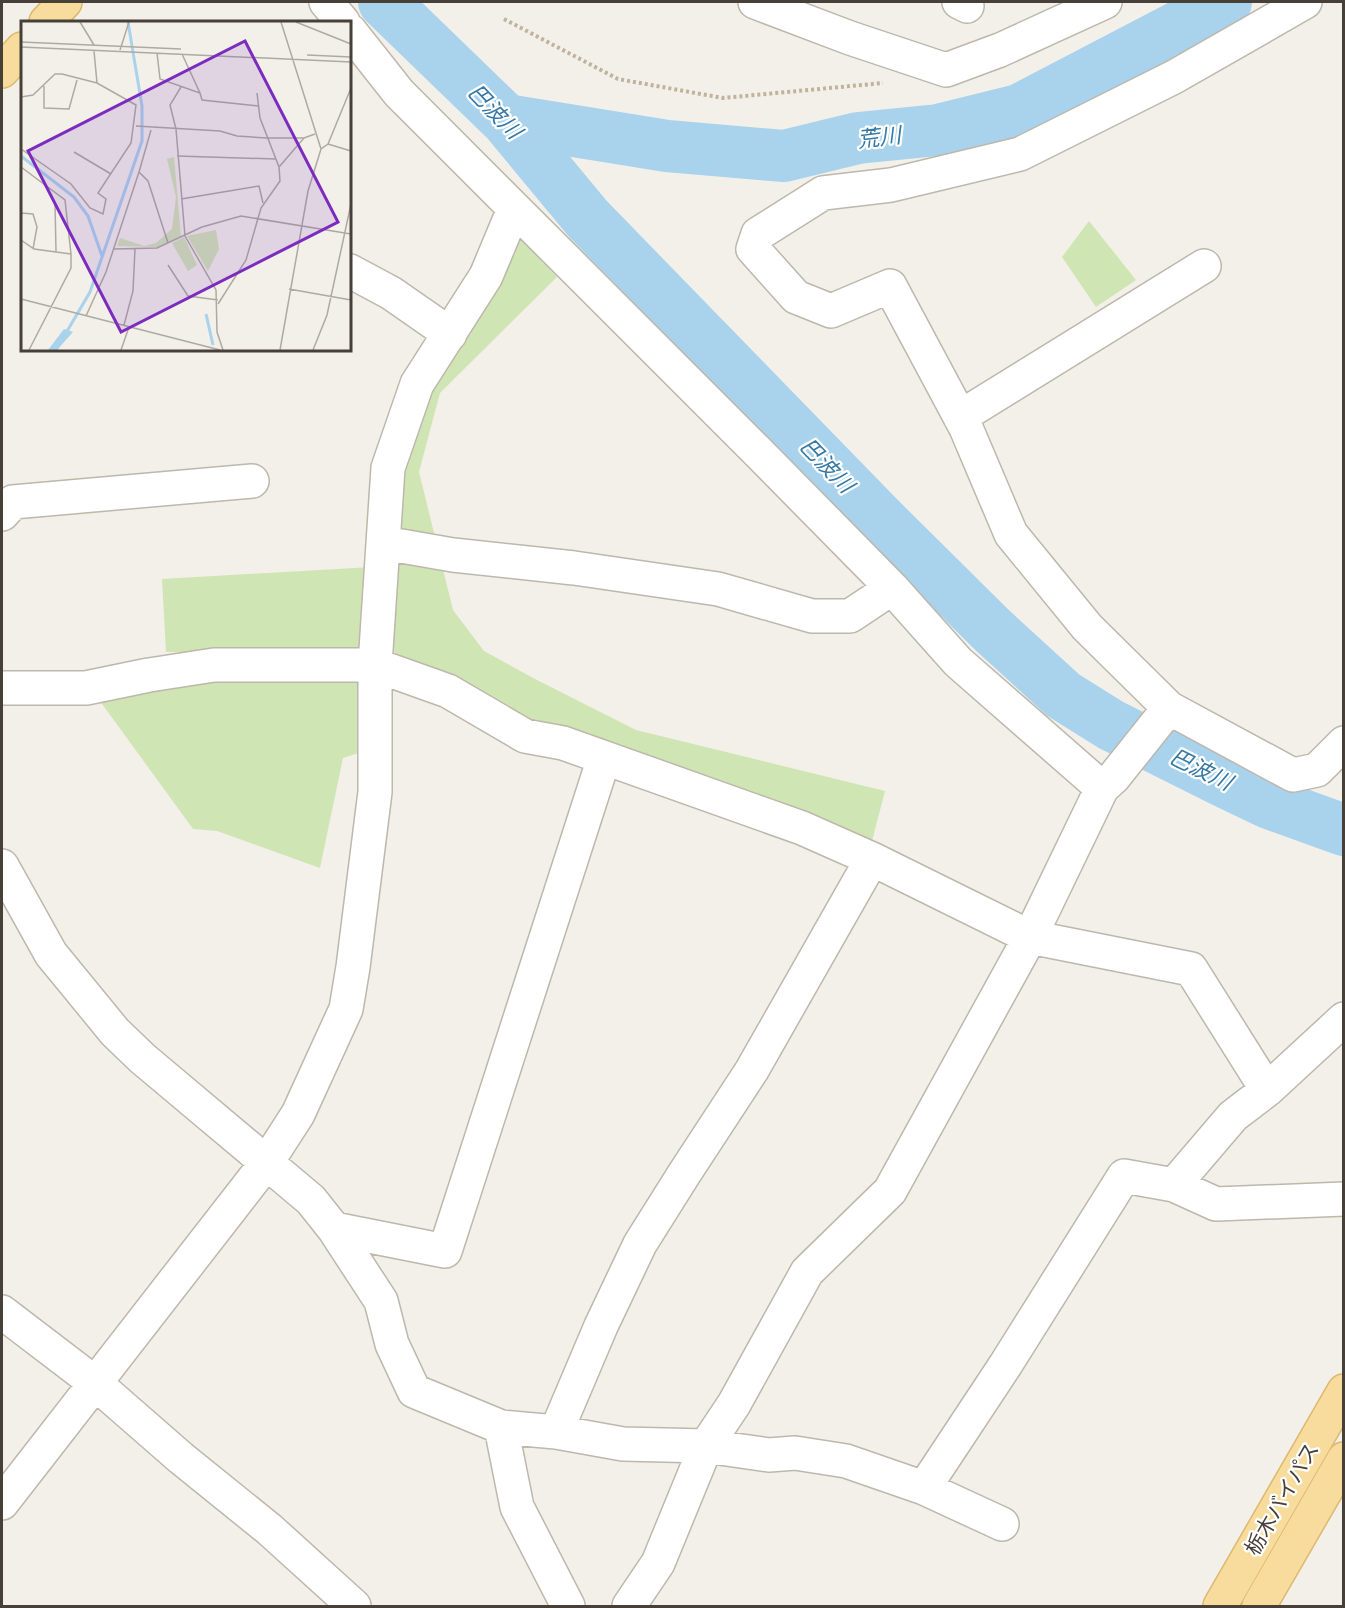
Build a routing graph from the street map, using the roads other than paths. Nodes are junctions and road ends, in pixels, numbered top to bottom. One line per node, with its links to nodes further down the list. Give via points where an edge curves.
1 (65, 2): 6 (main road)
2 (326, 2): 7 (street)
3 (755, 2): 4 (street, via 946,70)
4 (1105, 2)
5 (1305, 2): 13 (street, via 1174,77 1020,154 891,185 823,193 758,234 753,249 796,297 831,311 890,286)
6 (47, 21)
7 (342, 21)
8 (351, 32): 9 (street, via 399,93)
9 (514, 209): 12 (street, via 486,276); 17 (street)
10 (1204, 266): 13 (street)
11 (351, 272): 12 (street, via 391,293)
12 (450, 334): 16 (street, via 417,384 388,468)
13 (960, 417): 20 (street, via 1011,534)
14 (252, 481): 15 (street, via 13,502)
15 (2, 514)
16 (384, 543): 17 (street, via 718,589 812,616 850,616); 18 (street)
17 (892, 588): 23 (street, via 958,662)
18 (375, 665): 19 (street, via 214,665 86,688); 22 (street, via 448,691 525,736 563,743); 29 (street, via 375,792 346,1009 298,1114)
19 (2, 688)
20 (1162, 718): 21 (street, via 1293,775 1317,770); 23 (street)
21 (1344, 744)
22 (604, 758): 24 (street, via 802,828); 32 (street, via 445,1251)
23 (1108, 783): 26 (street)
24 (872, 859): 26 (street); 37 (street, via 752,1070 640,1244)
25 (2, 866): 29 (street, via 51,954 115,1032)
26 (1030, 937): 28 (street, via 1191,969); 38 (street, via 890,1191 807,1272 734,1404)
27 (1344, 1019): 28 (street)
28 (1267, 1090): 30 (street, via 1233,1116)
29 (267, 1162): 32 (street, via 311,1200); 34 (street)
30 (1174, 1185): 31 (street, via 1216,1204); 40 (street, via 1124,1176)
31 (1344, 1199)
32 (334, 1229): 36 (street, via 381,1301 392,1344 414,1391)
33 (2, 1312): 34 (street)
34 (95, 1383): 41 (street); 43 (street)
35 (1344, 1391): 46 (main road, 栃木バイパス)
36 (501, 1427): 37 (street); 44 (street, via 517,1507)
37 (556, 1432): 38 (street, via 623,1444)
38 (706, 1446): 40 (street, via 846,1461); 45 (street, via 658,1563)
39 (1344, 1459): 47 (main road, 栃木バイパス)
40 (924, 1488): 42 (street)
41 (2, 1503)
42 (1002, 1524)
43 (354, 1606)
44 (568, 1606)
45 (629, 1606)
46 (1220, 1606)
47 (1259, 1606)

